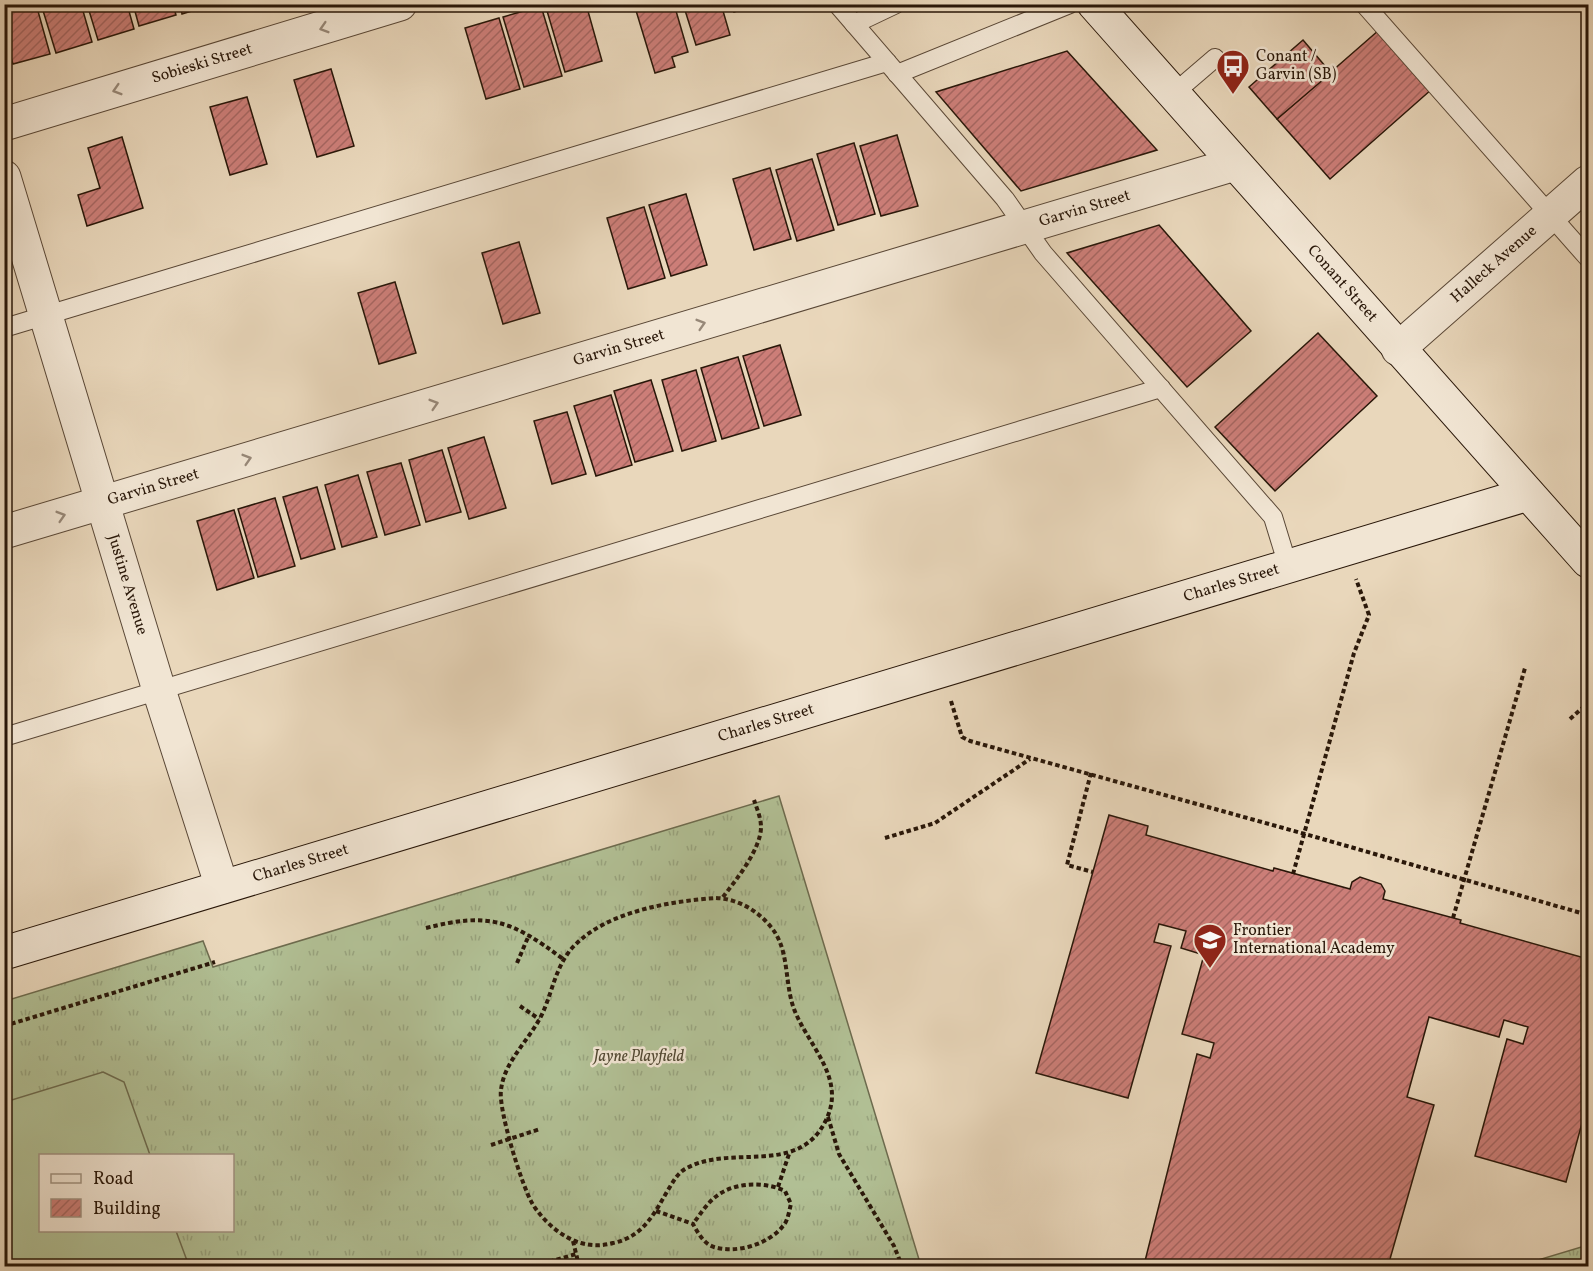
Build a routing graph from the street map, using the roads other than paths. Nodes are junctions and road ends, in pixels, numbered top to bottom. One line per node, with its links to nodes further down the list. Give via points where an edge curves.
1 (400, 4): 11 (street, Sobieski Street, one-way to 11)
2 (837, 4): 7 (lane)
3 (896, 4): 7 (lane)
4 (1070, 4): 9 (lane)
5 (1094, 4): 10 (street, Conant Street)
6 (1364, 4): 15 (lane)
7 (854, 24): 9 (lane)
8 (1215, 57): 10 (lane)
9 (892, 68): 16 (lane, via 1005,199); 18 (lane)
10 (1173, 94): 12 (street, Conant Street)
11 (4, 124)
12 (1235, 164): 16 (street, Garvin Street); 20 (street, Conant Street)
13 (4, 177): 18 (street, Justine Avenue)
14 (1588, 182): 15 (street, Halleck Avenue)
15 (1551, 215): 17 (lane); 20 (street, Halleck Avenue)
16 (1024, 227): 21 (lane); 23 (street, Garvin Street, one-way to 16)
17 (1588, 258)
18 (46, 316): 19 (lane); 23 (street, Justine Avenue)
19 (4, 328)
20 (1398, 349): 22 (street, Conant Street)
21 (1161, 388): 26 (lane, via 1273,518); 27 (lane)
22 (1528, 494): 25 (street, Conant Street); 26 (street, Charles Street)
23 (103, 503): 24 (street, Garvin Street, one-way to 23); 27 (street, Justine Avenue)
24 (4, 532)
25 (1588, 561)
26 (1288, 566): 29 (street, Charles Street)
27 (159, 690): 28 (lane); 29 (street, Justine Avenue)
28 (4, 737)
29 (222, 887): 30 (street, Charles Street)
30 (4, 953)

